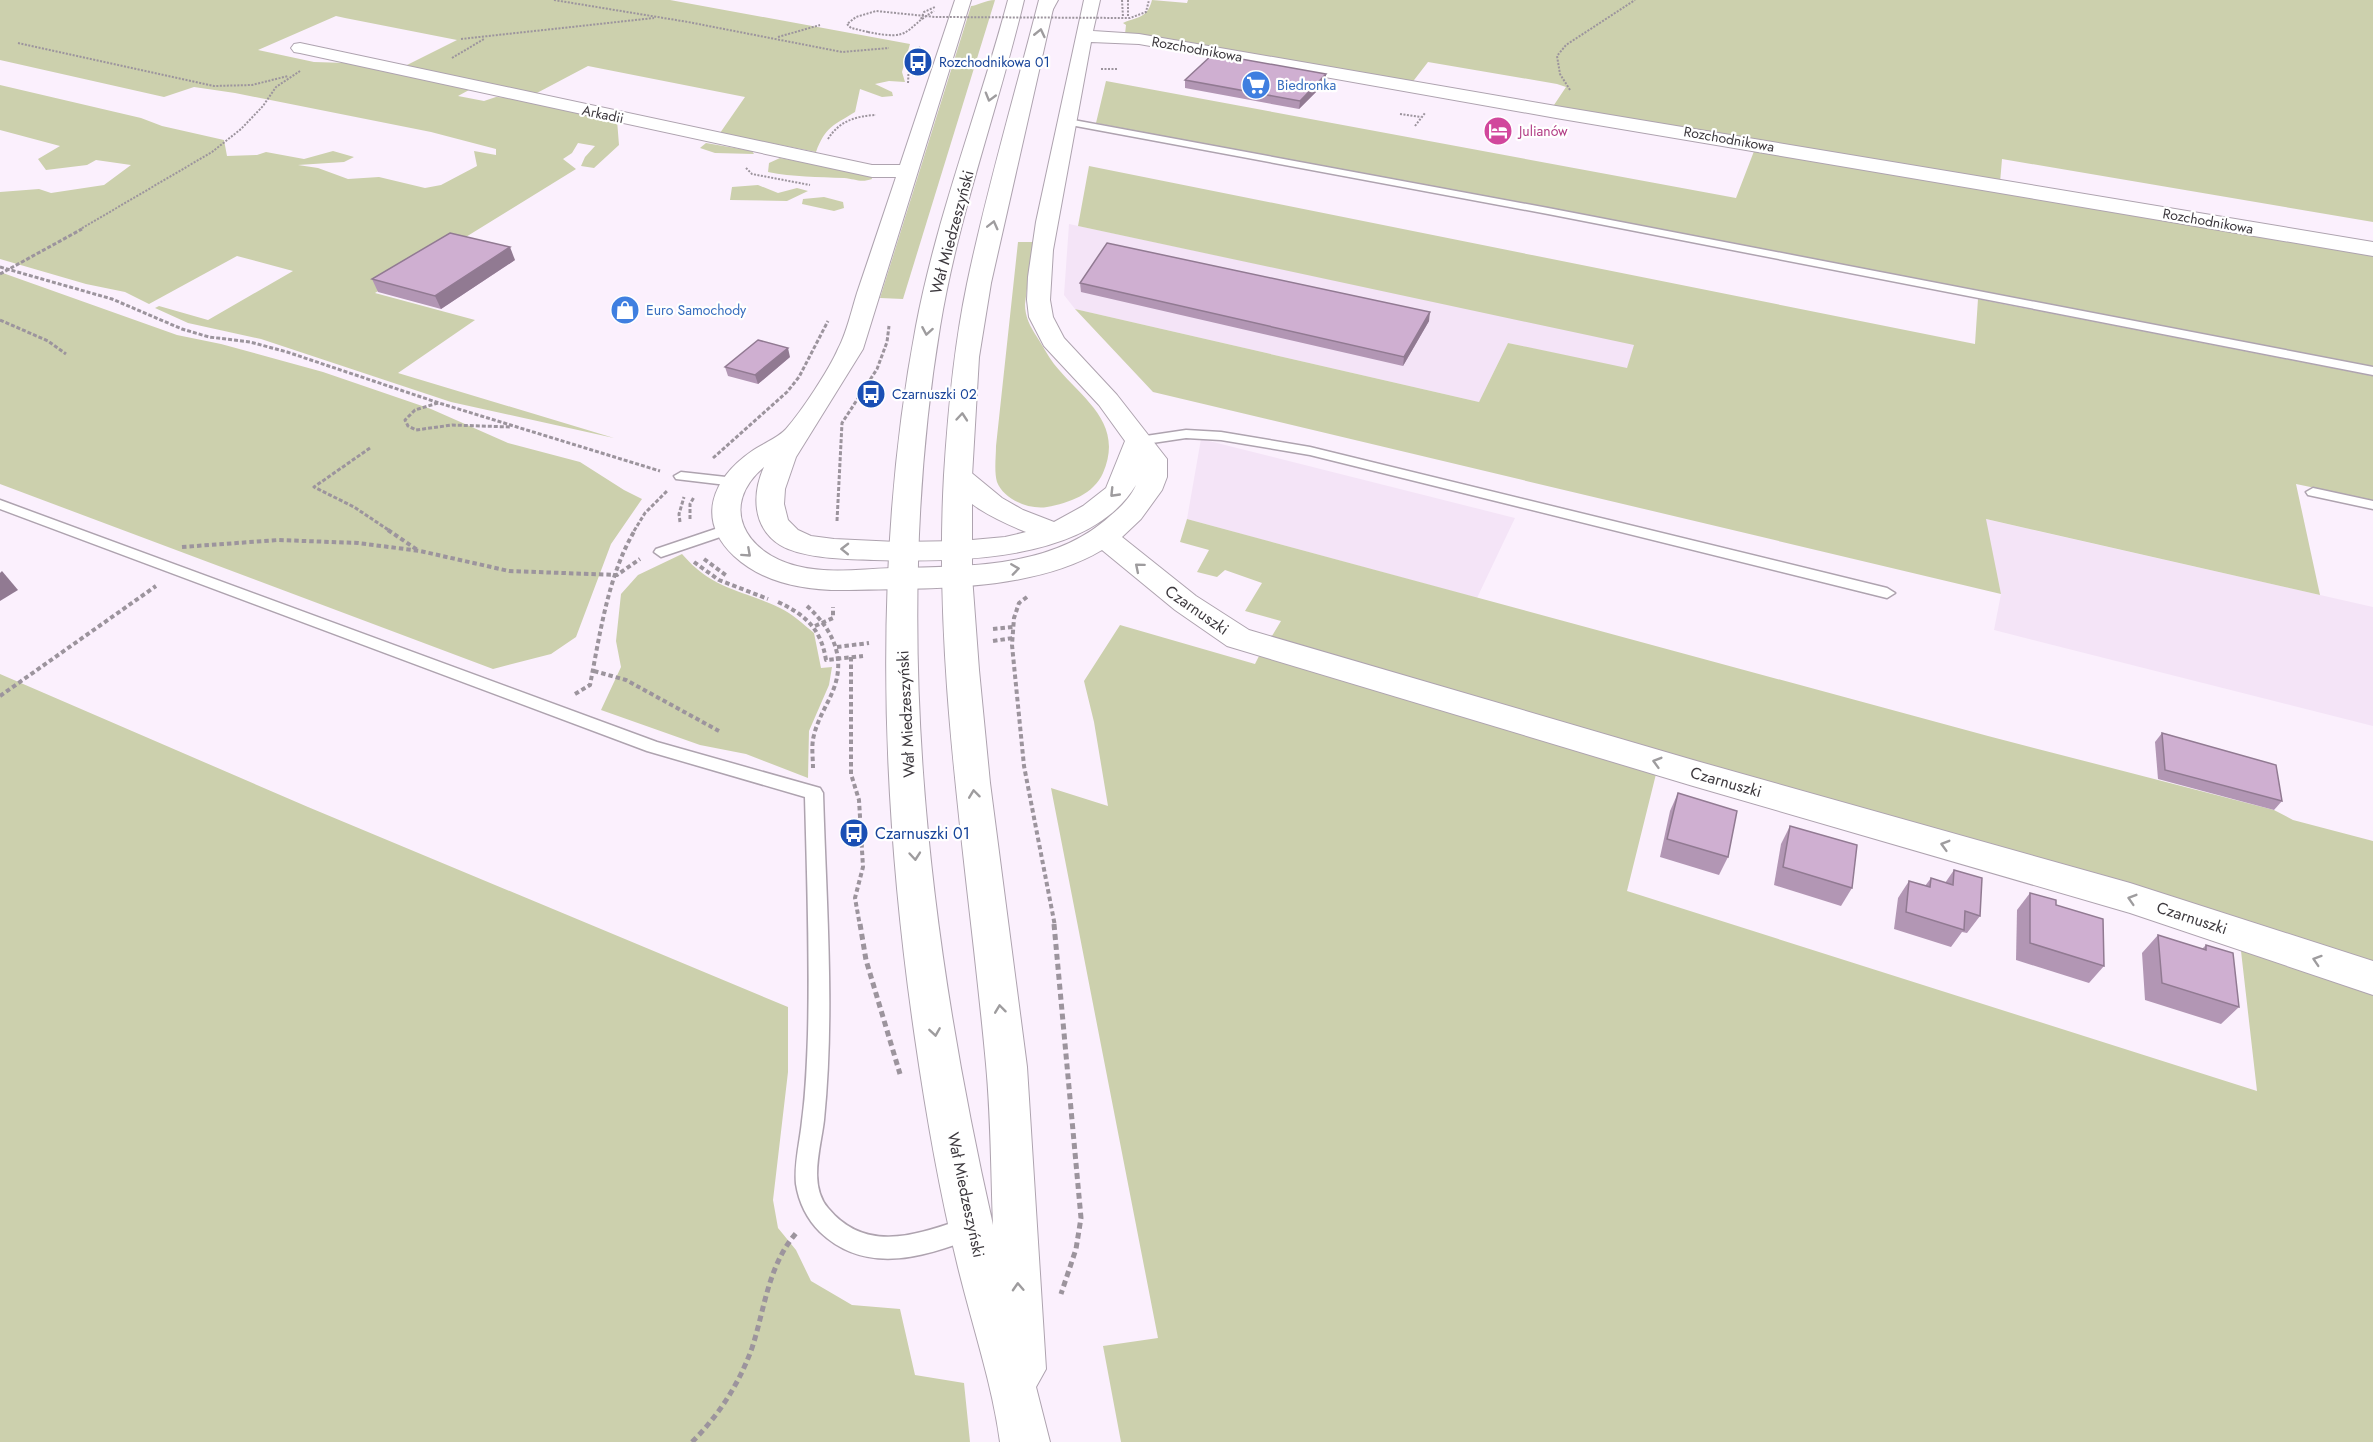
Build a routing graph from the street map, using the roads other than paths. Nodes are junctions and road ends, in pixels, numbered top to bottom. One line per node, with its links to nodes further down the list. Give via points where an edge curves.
1 (1016, 0): 24 (street, Wał Miedzeszyński, one-way to 24, via 928,325 914,409)
2 (1092, 0): 5 (street)
3 (1048, 2): 13 (street, Wał Miedzeszyński, one-way to 3, via 967,357 979,283)
4 (956, 5): 8 (street)
5 (1084, 36): 7 (street); 9 (street, Rozchodnikowa, via 1139,39)
6 (300, 48): 8 (street, Arkadii, via 872,171)
7 (1068, 122): 10 (lane); 12 (street, via 1043,252 1039,306 1056,345)
8 (907, 171): 11 (street, via 850,349 829,387)
9 (2373, 249)
10 (2373, 371)
11 (792, 437): 15 (street, via 756,459); 24 (street, one-way to 11, via 819,547 783,533 770,511 770,494)
12 (1139, 441): 20 (street, one-way to 20, via 1122,485 1111,498); 21 (street, via 1150,451 1154,464 1151,481 1145,496); 25 (lane, via 1186,434 1221,436 1310,451)
13 (958, 476): 20 (street, via 998,510); 23 (street, Wał Miedzeszyński)
14 (688, 477): 15 (lane)
15 (735, 482): 19 (street, via 725,506)
16 (2313, 492): 18 (lane)
17 (0, 504): 28 (lane, via 653,747 814,793 819,1022 808,1192 819,1215 835,1230 876,1250 916,1246)
18 (2373, 505)
19 (729, 529): 22 (lane); 24 (street, one-way to 24, via 736,542 757,562 795,576 834,580)
20 (1055, 532): 23 (street)
21 (1104, 537): 23 (street, one-way to 21, via 1030,567 1083,549); 26 (street, Czarnuszki, one-way to 21, via 2130,898 1238,638 1176,597)
22 (661, 552)
23 (958, 562): 24 (street); 27 (street, Wał Miedzeszyński, one-way to 23, via 1007,1067 973,783)
24 (904, 564): 28 (street, Wał Miedzeszyński, one-way to 28, via 903,645 911,823 926,975)
25 (1887, 593)
26 (2373, 978)
27 (1015, 1214): 28 (lane); 29 (street, Wał Miedzeszyński, one-way to 27)
28 (971, 1228): 29 (street, Wał Miedzeszyński)
29 (1024, 1436)

